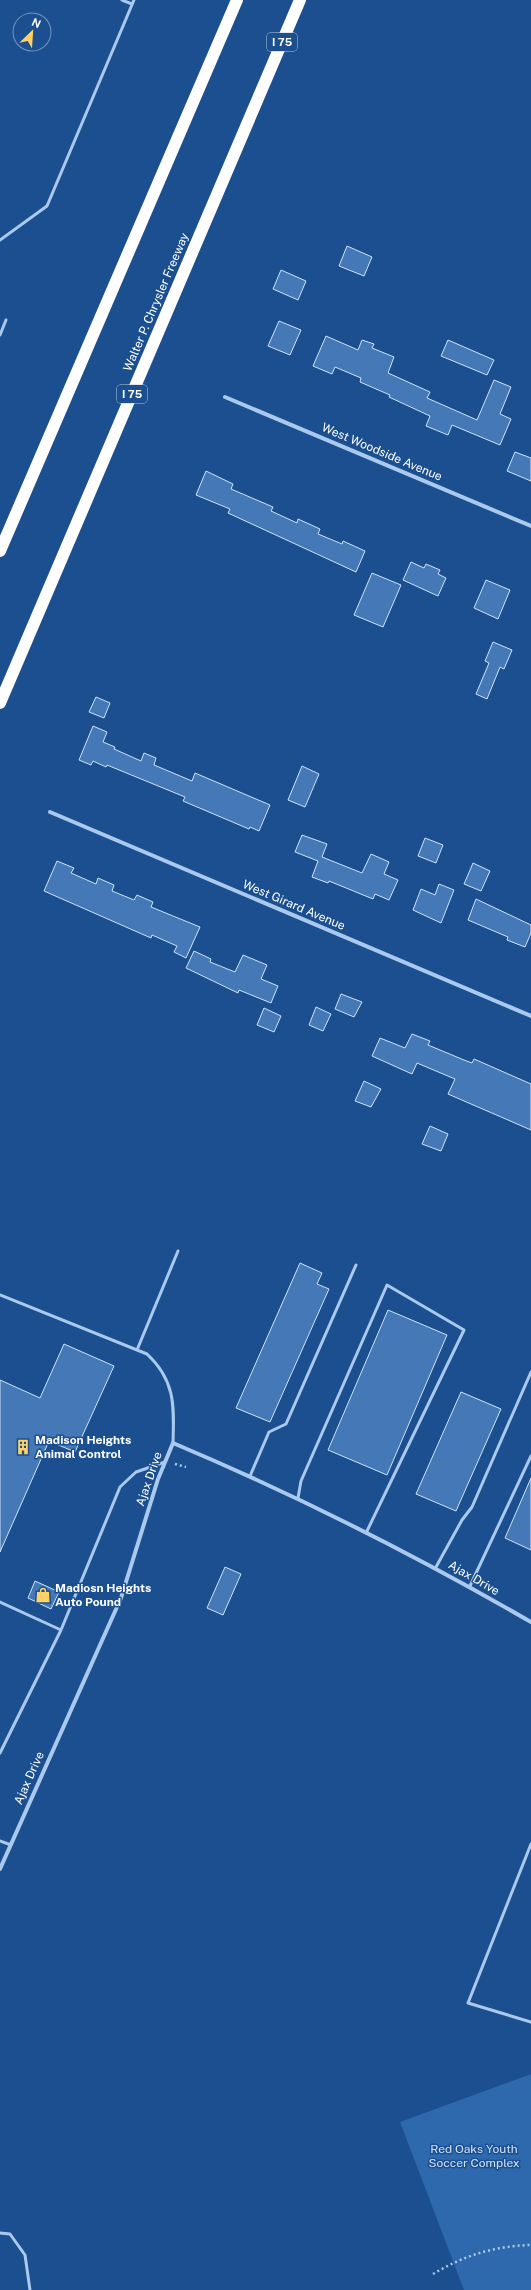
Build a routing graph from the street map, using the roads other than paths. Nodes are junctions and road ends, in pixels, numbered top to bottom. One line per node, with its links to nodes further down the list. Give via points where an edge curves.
1 (122, 0): 5 (lane)
2 (134, 0): 5 (lane)
3 (237, 0): 11 (highway)
4 (300, 0): 12 (highway, Walter P. Chrysler Freeway / I 75)
5 (132, 4): 6 (lane, via 47,206)
6 (0, 240)
7 (6, 320): 8 (lane)
8 (0, 335)
9 (225, 397): 10 (street, West Woodside Avenue)
10 (531, 526)
11 (0, 551)
12 (0, 703)
13 (50, 812): 14 (street, West Girard Avenue)
14 (531, 1016)
15 (178, 1251): 18 (lane)
16 (356, 1265): 23 (lane, via 286,1424 270,1432)
17 (0, 1295): 18 (lane)
18 (137, 1350): 20 (lane, via 147,1354 164,1373 174,1402)
19 (531, 1372): 26 (lane, via 472,1508 462,1520)
20 (173, 1442): 22 (street, Ajax Drive); 23 (street, Ajax Drive)
21 (531, 1456): 27 (lane)
22 (165, 1462): 30 (lane, via 136,1472 120,1487); 34 (street, Ajax Drive, via 121,1598)
23 (250, 1476): 24 (street, Ajax Drive)
24 (298, 1498): 25 (street, Ajax Drive); 25 (lane, via 301,1481 387,1286 464,1330)
25 (367, 1531): 26 (street, Ajax Drive)
26 (436, 1567): 27 (street, Ajax Drive)
27 (470, 1586): 29 (street, Ajax Drive)
28 (0, 1602): 30 (lane)
29 (531, 1622)
30 (62, 1630): 31 (lane)
31 (0, 1753)
32 (0, 1841): 34 (lane)
33 (531, 1844): 36 (lane, via 468,2003)
34 (11, 1845): 35 (street, Ajax Drive)
35 (0, 1869)
36 (531, 2022)
37 (0, 2233): 38 (lane, via 10,2234 25,2255)
38 (30, 2290)

